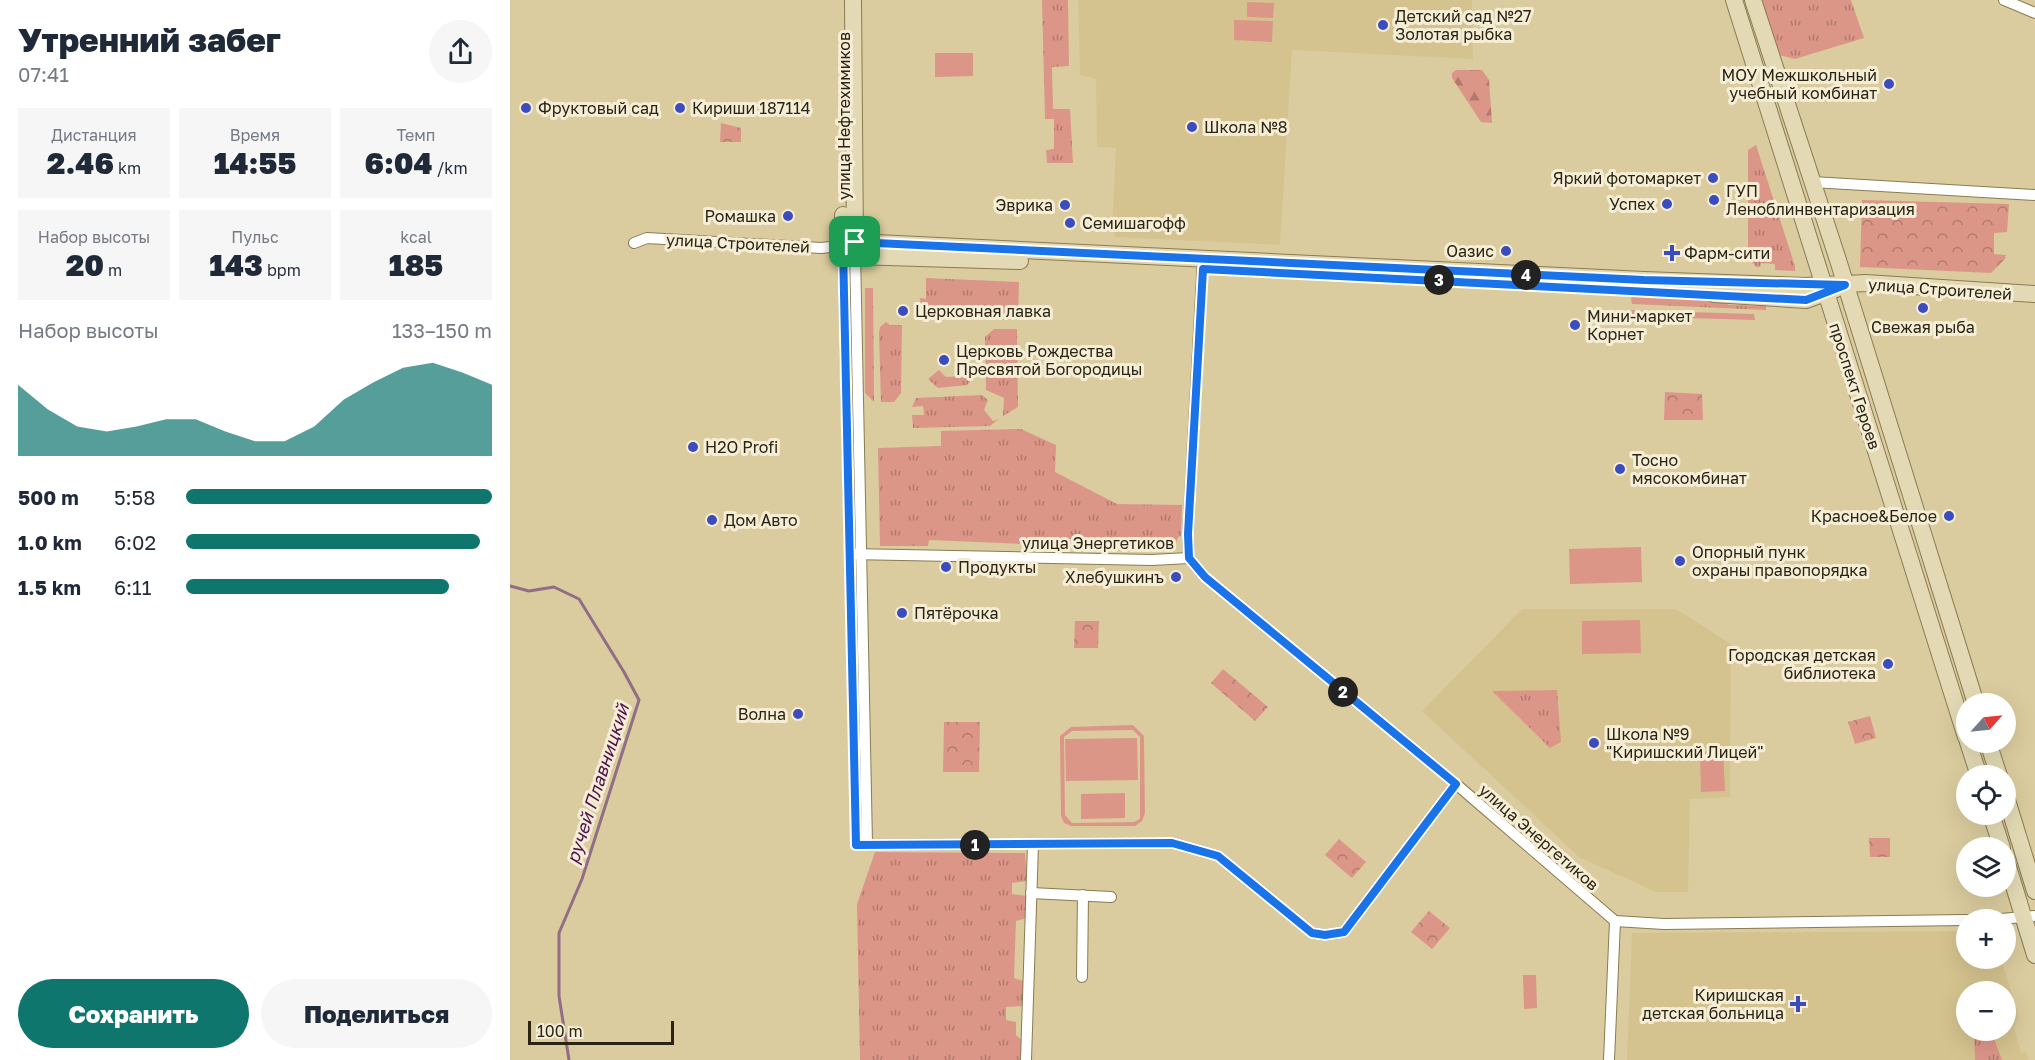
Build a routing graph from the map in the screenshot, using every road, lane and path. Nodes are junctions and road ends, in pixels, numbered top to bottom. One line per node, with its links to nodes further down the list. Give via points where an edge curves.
1 (844, 0): 10 (main road, улица Нефтехимиков)
2 (853, 0): 10 (main road)
3 (1734, 0): 13 (main road, проспект Героев)
4 (1753, 0): 7 (main road, проспект Героев)
5 (2004, 0): 6 (street)
6 (2035, 13)
7 (1812, 182): 8 (street); 12 (main road, проспект Героев)
8 (2035, 195)
9 (634, 243): 10 (street, улица Строителей, via 646,238)
10 (851, 248): 11 (main road, улица Строителей); 15 (street, улица Нефтехимиков)
11 (1203, 264): 13 (main road, улица Строителей, via 1806,300); 16 (street)
12 (1845, 285): 13 (main road, улица Строителей); 14 (main road, улица Строителей); 17 (main road, проспект Героев)
13 (1824, 288): 18 (main road, проспект Героев)
14 (2035, 294)
15 (856, 554): 16 (street, улица Энергетиков); 21 (street, улица Нефтехимиков, via 862,845)
16 (1189, 558): 19 (street, улица Энергетиков, via 1205,577)
17 (1973, 693)
18 (1956, 705)
19 (1456, 784): 21 (street, via 1344,932 1325,935 1312,933 1218,856 1186,846); 29 (street, улица Энергетиков)
20 (2015, 825): 23 (main road)
21 (1033, 844): 24 (street)
22 (2016, 885): 27 (main road)
23 (2035, 891)
24 (1030, 892): 25 (street); 32 (street)
25 (1083, 895): 26 (street); 31 (street)
26 (1111, 897)
27 (2029, 917): 30 (main road)
28 (1956, 920): 29 (street, via 1664,924)
29 (1614, 921): 33 (street)
30 (2035, 955)
31 (1082, 977)
32 (1026, 1060)
33 (1609, 1060)

